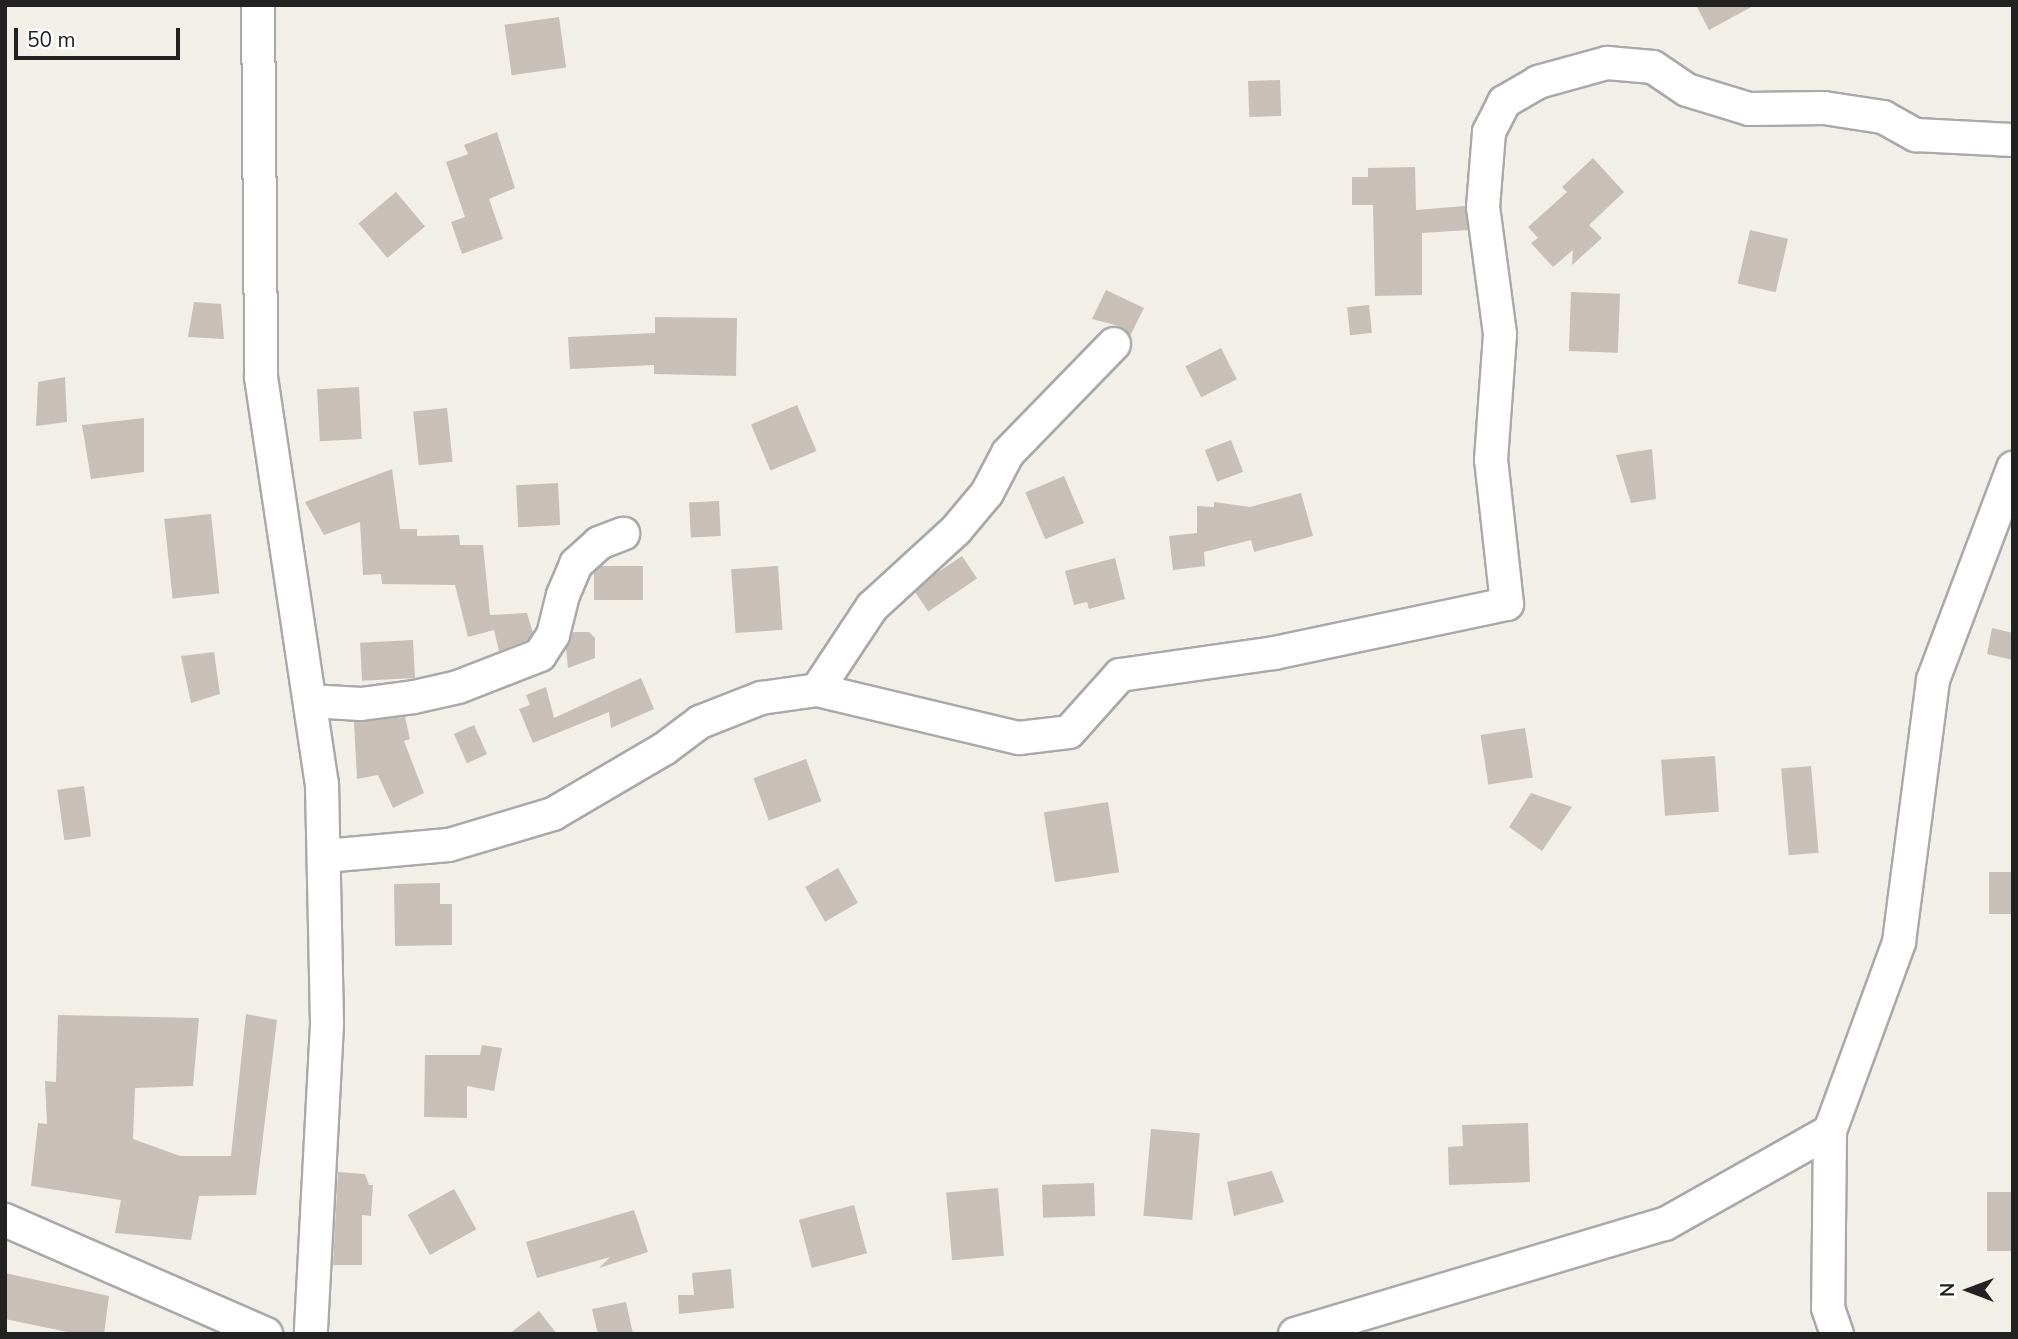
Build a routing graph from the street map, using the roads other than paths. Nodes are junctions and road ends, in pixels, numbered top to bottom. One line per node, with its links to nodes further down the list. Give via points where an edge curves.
1 (258, 5): 7 (street, via 261,377)
2 (2013, 140): 6 (street, via 1916,135 1883,117 1824,108 1749,109 1686,90 1653,67 1607,63 1538,82 1504,102 1489,132 1483,207 1500,334 1491,460 1507,604 1274,653 1120,675 1069,732 1019,738)
3 (1114, 344): 6 (street, via 1008,453 987,494 956,530 872,607)
4 (2013, 468): 9 (street, via 1933,680 1899,942)
5 (624, 534): 7 (street, via 600,543 576,565 562,595 553,635 540,655 458,687 414,696 361,704)
6 (817, 690): 8 (street, via 761,698 700,722 664,750 553,814 449,845)
7 (310, 701): 8 (street, via 323,784)
8 (325, 856): 12 (street, via 327,1024)
9 (1830, 1131): 13 (street, via 1665,1224); 14 (street, via 1828,1308)
10 (5, 1220): 11 (street)
11 (266, 1334)
12 (311, 1334)
13 (1295, 1334)
14 (1836, 1334)

